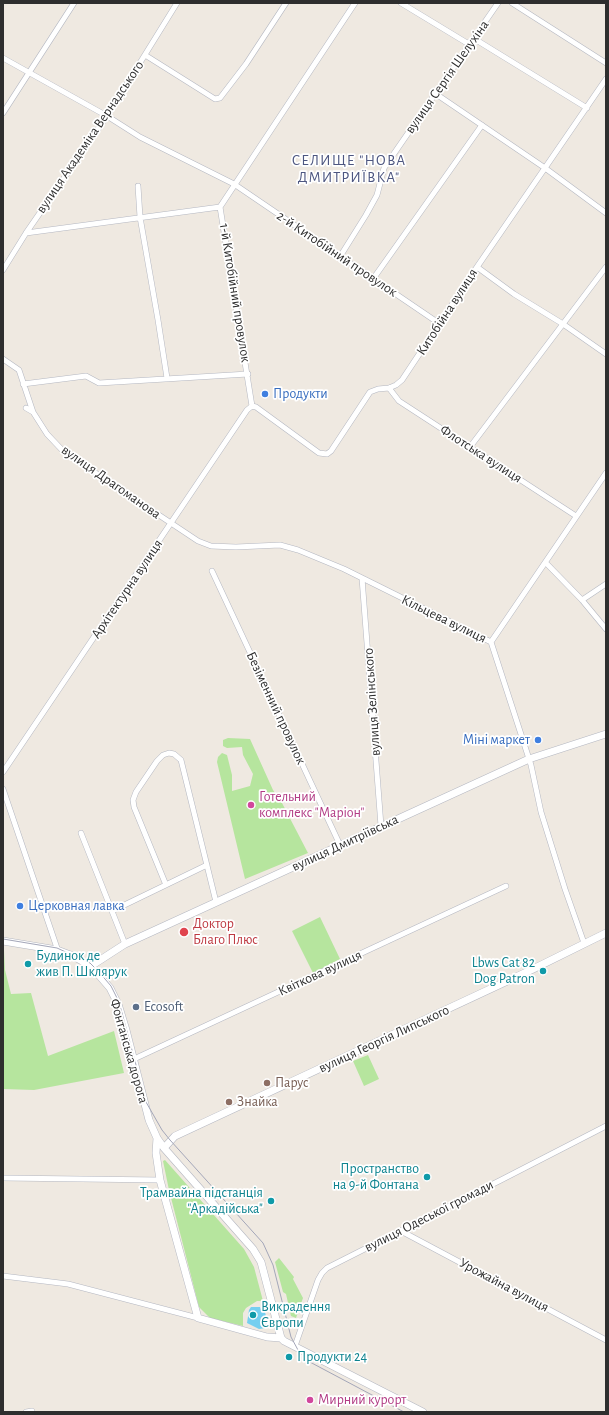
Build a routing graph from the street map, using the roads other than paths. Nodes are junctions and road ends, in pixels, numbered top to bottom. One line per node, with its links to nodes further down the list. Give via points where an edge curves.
1 (74, 3): 12 (street)
2 (177, 3): 9 (street, вулиця Академіка Вернадського)
3 (286, 3): 9 (street, via 220,98 215,98)
4 (355, 3): 20 (street)
5 (401, 3): 8 (street, via 467,43)
6 (498, 3): 8 (street, вулиця Сергія Шелухіна)
7 (512, 3): 11 (street)
8 (472, 42): 14 (street, вулиця Сергія Шелухіна); 15 (street, via 478,41)
9 (145, 55): 17 (street, вулиця Академіка Вернадського)
10 (3, 58): 12 (street, 2-й Китобійний провулок)
11 (606, 63)
12 (29, 74): 16 (street); 17 (street, 2-й Китобійний провулок)
13 (606, 79): 15 (street, Китобійна вулиця)
14 (436, 94): 18 (street); 26 (street, вулиця Сергія Шелухіна, via 384,168 377,195)
15 (587, 108): 19 (street, Китобійна вулиця)
16 (3, 113)
17 (107, 116): 20 (street, 2-й Китобійний провулок, via 140,137); 25 (street, вулиця Академіка Вернадського)
18 (482, 125): 19 (street); 30 (street)
19 (544, 168): 23 (street); 27 (street, Китобійна вулиця)
20 (234, 184): 22 (street, 1-й Китобійний провулок); 26 (street, 2-й Китобійний провулок)
21 (138, 186): 24 (street)
22 (220, 207): 24 (street); 35 (street, 1-й Китобійний провулок)
23 (606, 214)
24 (140, 217): 25 (street); 36 (street)
25 (26, 233): 29 (street, вулиця Академіка Вернадського)
26 (341, 255): 30 (street, 2-й Китобійний провулок)
27 (477, 267): 31 (street, Китобійна вулиця); 32 (street, via 514,294)
28 (606, 267): 32 (street)
29 (3, 270)
30 (373, 279): 31 (street, 2-й Китобійний провулок)
31 (440, 324): 38 (street, Китобійна вулиця, via 402,380)
32 (563, 324): 33 (street); 42 (street)
33 (606, 354)
34 (3, 359): 37 (street, вулиця Драгоманова, via 19,370)
35 (248, 374): 36 (street); 39 (street, 1-й Китобійний провулок)
36 (167, 378): 37 (street, via 99,383 86,376)
37 (22, 384): 41 (street, вулиця Драгоманова)
38 (389, 388): 39 (street, Китобійна вулиця, via 370,392 331,451 324,455); 42 (street, Флотська вулиця, via 399,401)
39 (252, 406): 45 (street, Архітектурна вулиця)
40 (26, 408): 41 (street)
41 (34, 412): 45 (street, вулиця Драгоманова, via 47,434 64,452)
42 (470, 447): 44 (street, Флотська вулиця)
43 (606, 473): 44 (street)
44 (576, 516): 46 (street)
45 (171, 523): 48 (street, Кільцева вулиця, via 198,541 211,546 280,545 298,550); 55 (street, Архітектурна вулиця)
46 (546, 563): 50 (street); 52 (street)
47 (212, 571): 59 (street, Безіменний провулок)
48 (362, 578): 52 (street, Кільцева вулиця); 57 (street, вулиця Зелінського)
49 (606, 584): 50 (street)
50 (582, 600): 51 (street)
51 (606, 629)
52 (491, 642): 54 (street, Кільцева вулиця)
53 (606, 734): 54 (street, вулиця Дмитріївська)
54 (529, 758): 57 (street, вулиця Дмитріївська); 67 (street, Кільцева вулиця, via 541,812)
55 (3, 772)
56 (3, 789): 69 (street)
57 (381, 826): 59 (street, вулиця Дмитріївська)
58 (81, 832): 64 (street)
59 (340, 845): 63 (street, вулиця Дмитріївська)
60 (207, 865): 61 (street); 61 (street, via 181,760 168,753 163,755 133,800); 63 (street)
61 (166, 885): 64 (street)
62 (506, 886): 71 (street, Квіткова вулиця)
63 (216, 902): 68 (street, вулиця Дмитріївська)
64 (112, 911): 68 (street)
65 (606, 933): 67 (street, вулиця Георгія Липського)
66 (3, 941): 69 (street, Фонтанська дорога)
67 (584, 943): 74 (street, вулиця Георгія Липського, via 174,1136)
68 (125, 944): 70 (street, вулиця Дмитріївська)
69 (57, 950): 70 (street, Фонтанська дорога)
70 (91, 966): 71 (street, Фонтанська дорога, via 110,988 118,1004)
71 (134, 1060): 73 (street, Фонтанська дорога, via 149,1120)
72 (606, 1126): 78 (street, вулиця Одеської громади)
73 (157, 1138): 74 (street, Фонтанська дорога); 75 (street, Фонтанська дорога)
74 (166, 1150): 75 (street); 81 (street, Фонтанська дорога, via 253,1249 260,1262)
75 (156, 1153): 77 (street, Фонтанська дорога)
76 (3, 1178): 77 (street)
77 (160, 1180): 80 (street, Фонтанська дорога)
78 (401, 1230): 82 (street, Урожайна вулиця); 83 (street, вулиця Одеської громади, via 327,1268 322,1273)
79 (3, 1276): 80 (street, via 68,1284)
80 (198, 1318): 81 (street, via 267,1337)
81 (281, 1338): 83 (street)
82 (606, 1340)
83 (295, 1346): 86 (street)
84 (32, 1411): 85 (street)
85 (26, 1412)
86 (423, 1412)

